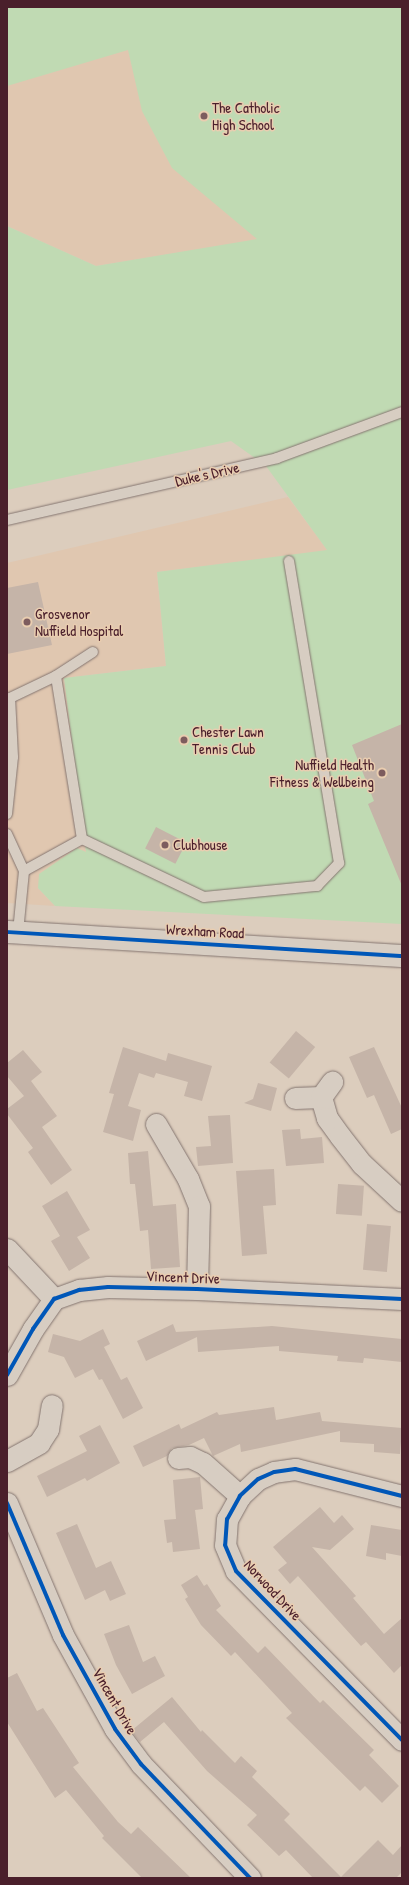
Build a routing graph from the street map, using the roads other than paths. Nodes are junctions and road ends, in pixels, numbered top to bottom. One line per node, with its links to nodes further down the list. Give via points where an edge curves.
1 (402, 412): 2 (lane, Duke's Drive, via 277,458)
2 (7, 520)
3 (289, 561): 9 (lane, via 339,863 317,886 204,897)
4 (93, 652): 5 (lane)
5 (56, 676): 6 (lane, via 10,698); 9 (lane)
6 (10, 757): 7 (lane)
7 (7, 814)
8 (7, 834): 10 (lane)
9 (82, 839): 10 (lane)
10 (24, 871): 11 (lane)
11 (12, 932): 12 (highway, Wrexham Road)
12 (402, 956)
13 (295, 1098): 15 (street, via 326,1089 327,1118 362,1164)
14 (156, 1124): 17 (street, Vincent Drive, via 188,1179 199,1206)
15 (402, 1201)
16 (7, 1250): 18 (street)
17 (197, 1289): 18 (street, Vincent Drive, via 108,1287 79,1290); 19 (street, Vincent Drive)
18 (54, 1299): 20 (street, via 33,1329)
19 (402, 1299)
20 (7, 1375)
21 (52, 1405): 23 (street, via 48,1429 39,1443)
22 (178, 1458): 24 (street, via 190,1457 203,1463)
23 (7, 1461)
24 (240, 1496): 25 (street, Norwood Drive, via 258,1479 274,1472 295,1469); 27 (street, Norwood Drive, via 227,1519 225,1545 236,1571)
25 (402, 1496)
26 (7, 1503): 28 (street, Vincent Drive, via 63,1635 115,1729 141,1764)
27 (402, 1740)
28 (250, 1878)

